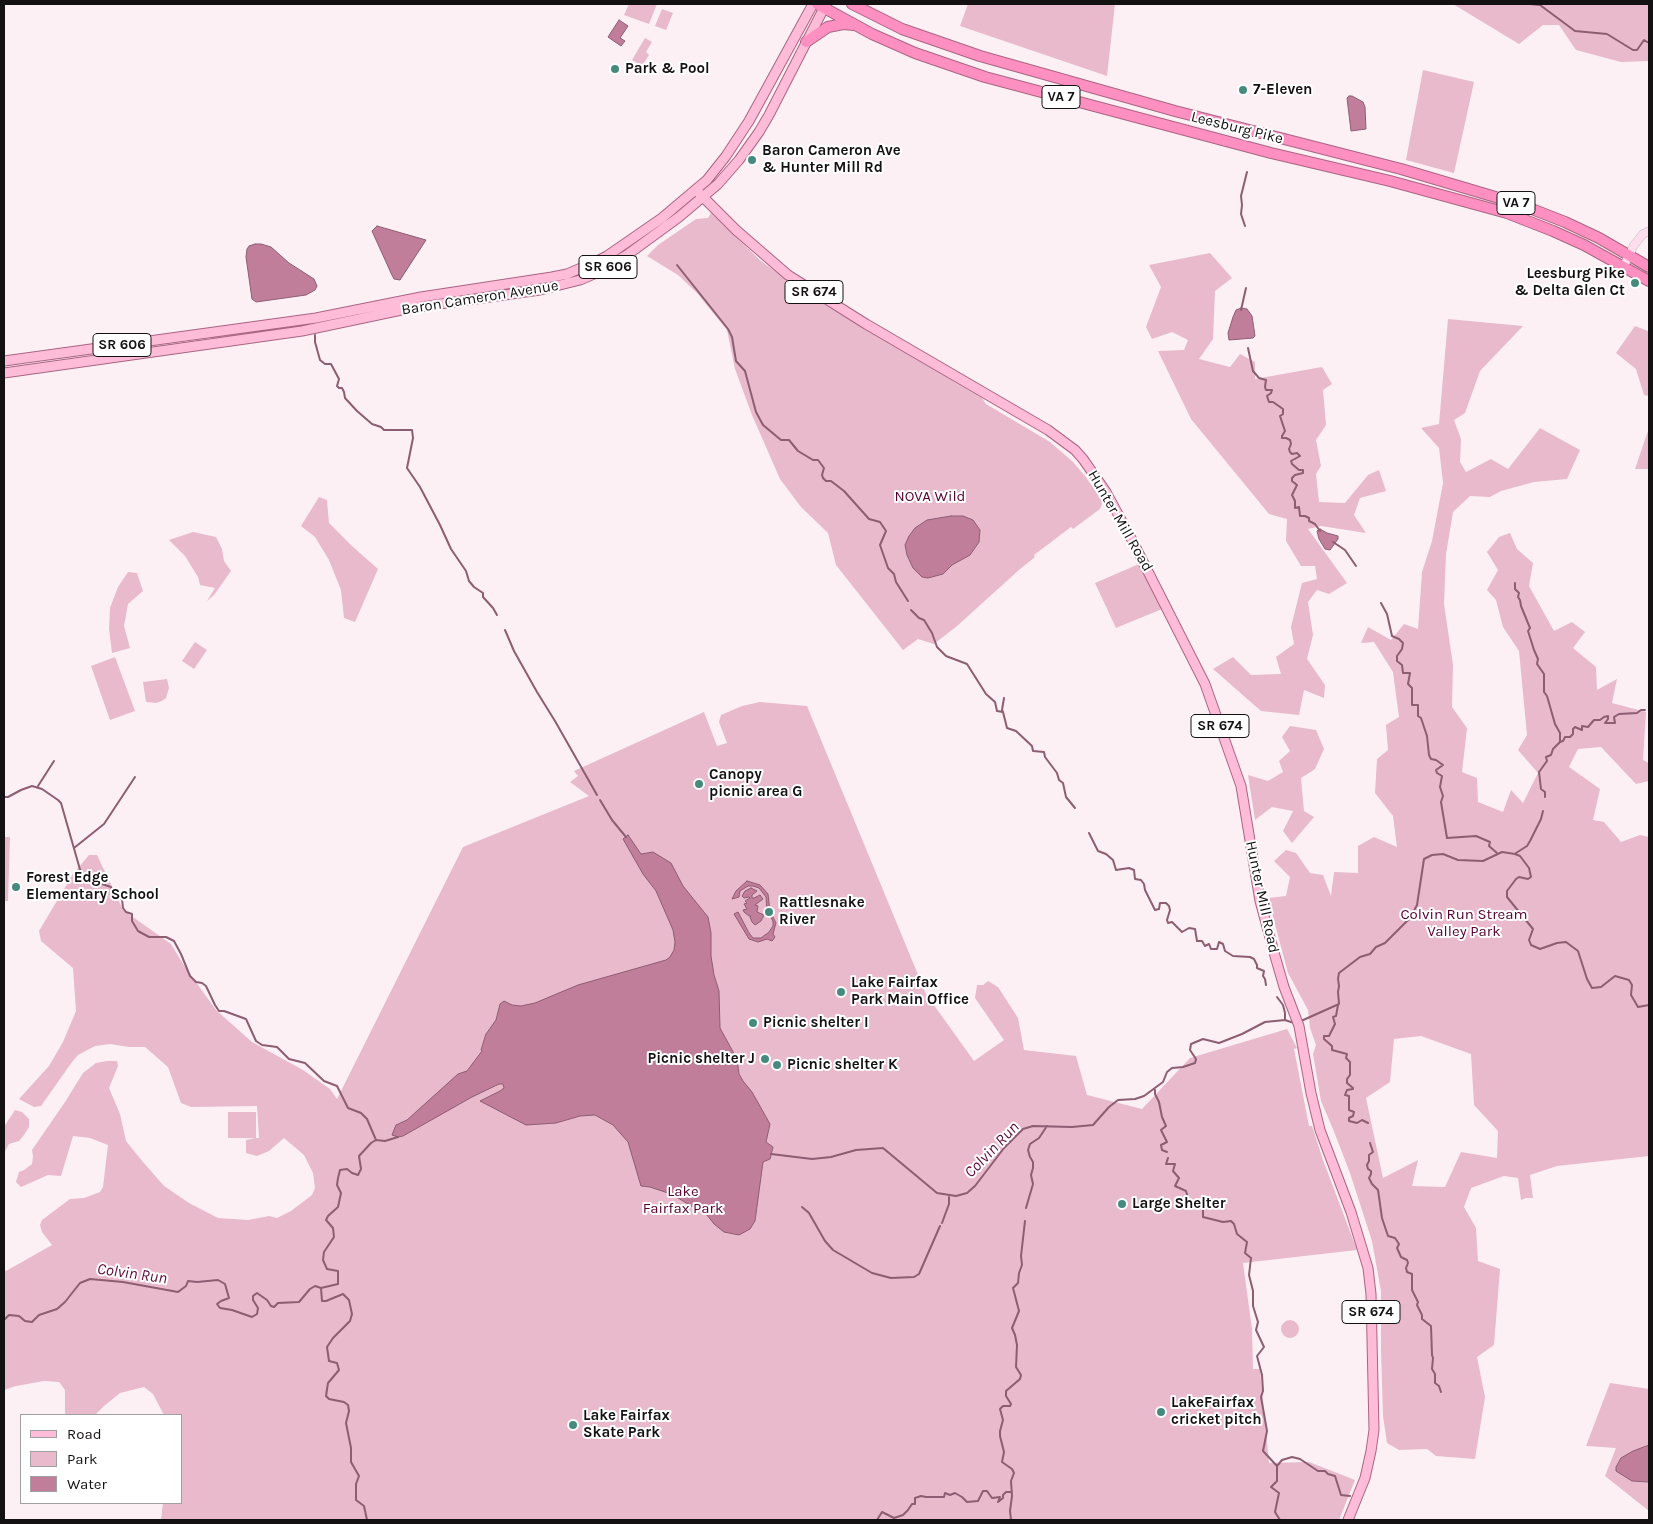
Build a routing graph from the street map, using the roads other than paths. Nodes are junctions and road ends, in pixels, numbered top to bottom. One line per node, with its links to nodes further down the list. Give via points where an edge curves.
1 (852, 4): 8 (highway, Leesburg Pike / VA 7, via 902,28 980,56 1504,199 1565,222)
2 (820, 5): 3 (highway, Leesburg Pike / VA 7); 4 (main road, Baron Cameron Avenue / SR 606); 5 (main road, Baron Cameron Avenue / SR 606, via 726,156)
3 (857, 26): 4 (highway, via 828,27); 9 (highway, Leesburg Pike / VA 7, via 915,53 985,77 1482,205 1554,231)
4 (806, 42): 6 (main road, Baron Cameron Avenue / SR 606, via 759,132 739,160)
5 (696, 190): 6 (main road, Hunter Mill Road / SR 674); 12 (main road, Baron Cameron Avenue / SR 606, via 607,256 552,278 412,298 316,318)
6 (703, 197): 13 (main road, Baron Cameron Avenue / SR 606, via 609,266 580,280 551,288 411,308 273,335); 14 (main road, Hunter Mill Road / SR 674, via 788,275 1048,430 1083,459 1106,492 1132,540 1204,684 1241,786 1256,882 1284,987 1310,1053 1315,1108 1323,1139 1368,1268 1373,1441 1365,1478)
7 (1649, 231): 8 (main road, via 1639,239)
8 (1630, 255): 9 (main road); 10 (highway, Leesburg Pike / VA 7)
9 (1624, 266): 11 (highway, Leesburg Pike / VA 7)
10 (1649, 267)
11 (1649, 281)
12 (4, 361)
13 (4, 373)
14 (1348, 1520)

